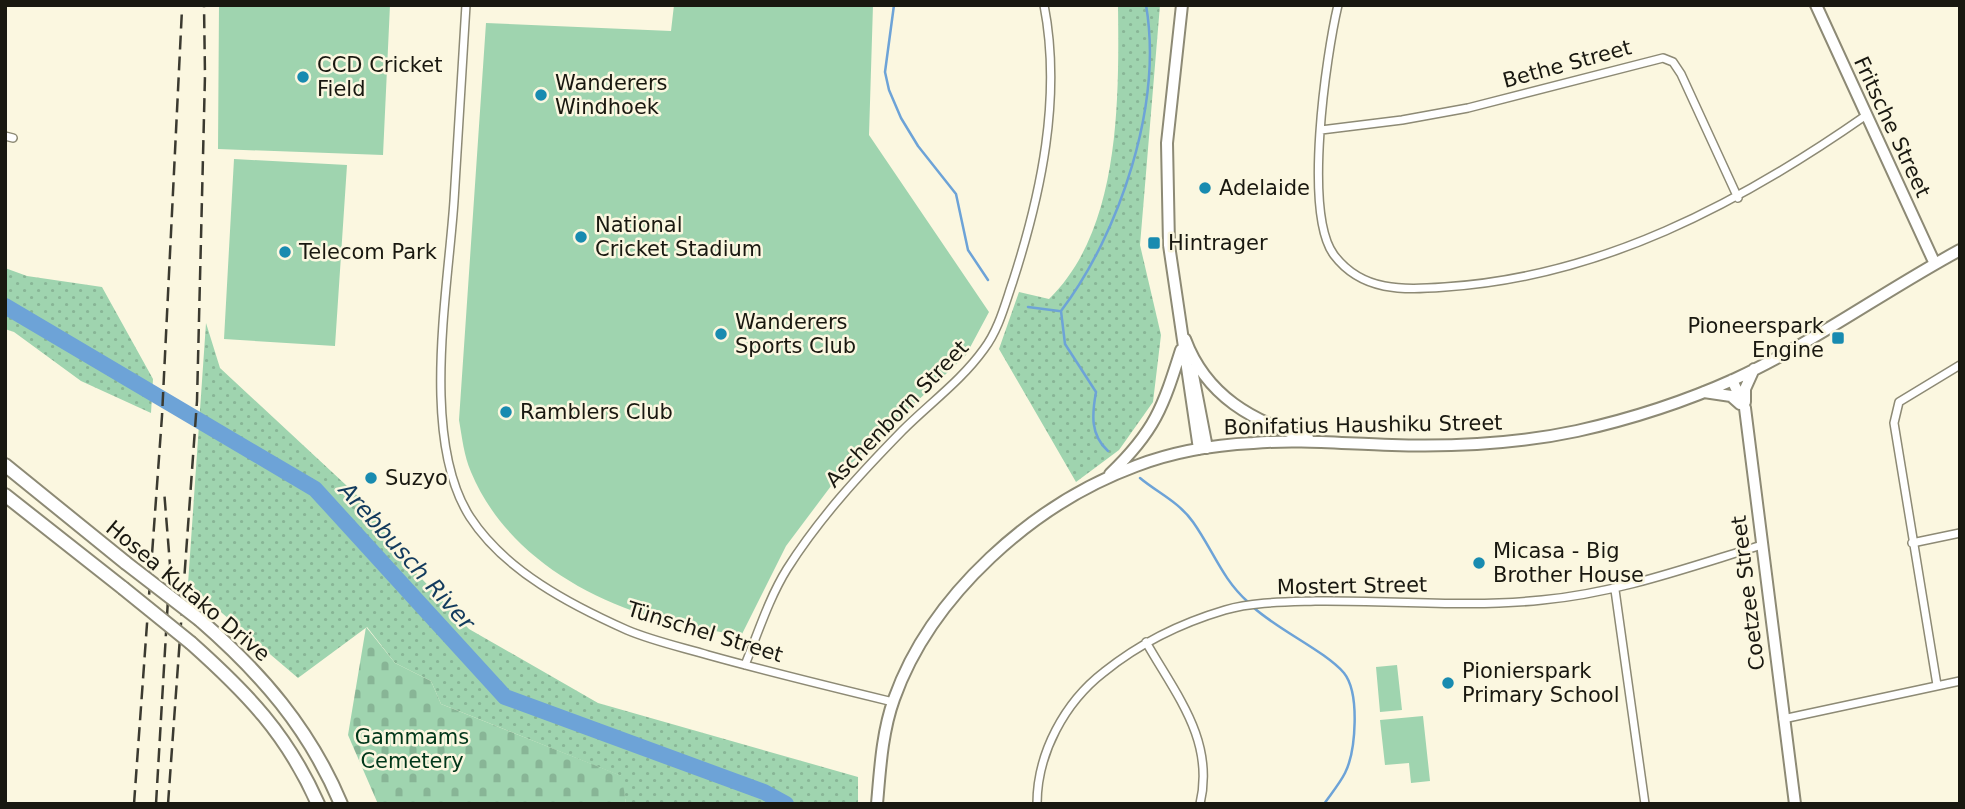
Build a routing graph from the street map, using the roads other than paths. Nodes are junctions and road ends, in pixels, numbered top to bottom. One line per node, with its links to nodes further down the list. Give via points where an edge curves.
1 (466, 5): 28 (street, Tünschel Street, via 442,395 444,441 458,495 495,548 568,601 629,631)
2 (1044, 5): 28 (street, Aschenborn Street, via 1051,68 1043,163 1001,319 966,372 849,485 816,527 772,598)
3 (1182, 5): 11 (street, via 1167,143 1169,245)
4 (1338, 5): 7 (street)
5 (1816, 5): 6 (street, Fritsche Street)
6 (1865, 116): 8 (street); 10 (street, Fritsche Street)
7 (1321, 130): 8 (street, Bethe Street, via 1468,108 1663,58 1673,62 1681,74); 8 (street, via 1321,221 1332,253 1352,273 1377,286 1451,287 1530,276 1617,251)
8 (1738, 198)
9 (1960, 250): 10 (street, Bonifatius Haushiku Street)
10 (1935, 264): 14 (street, Bonifatius Haushiku Street)
11 (1182, 330): 12 (street); 18 (street, via 1207,379 1230,403 1252,418); 19 (street)
12 (1182, 348): 19 (street); 21 (street, via 1153,427)
13 (1960, 365): 24 (street, via 1908,395 1896,411)
14 (1754, 369): 15 (street, Bonifatius Haushiku Street); 17 (street, via 1745,388)
15 (1732, 380): 16 (street, Bonifatius Haushiku Street); 17 (street, Coetzee Street)
16 (1701, 392): 17 (street, via 1731,396); 18 (street, Bonifatius Haushiku Street, via 1628,418 1541,438 1439,446)
17 (1745, 408): 25 (street, Coetzee Street)
18 (1320, 442): 19 (street, Bonifatius Haushiku Street)
19 (1203, 449): 21 (street, Bonifatius Haushiku Street, via 1135,466)
20 (5, 465): 34 (main road, Hosea Kutako Drive, bridge, via 250,665 290,710)
21 (1103, 480): 31 (street, Bonifatius Haushiku Street, via 1016,537 967,581 927,630)
22 (5, 495): 33 (main road, Hosea Kutako Drive, bridge, via 242,688 300,765)
23 (1960, 533): 24 (street)
24 (1912, 543): 30 (street)
25 (1762, 545): 26 (street, Mostert Street); 32 (street, Coetzee Street)
26 (1615, 590): 27 (street, Mostert Street, via 1501,603 1291,602 1228,609); 38 (street)
27 (1146, 642): 36 (street, Mostert Street, via 1087,685 1069,708 1042,763); 37 (street, via 1200,742 1205,769)
28 (745, 666): 31 (street, Tünschel Street)
29 (1960, 681): 30 (street)
30 (1937, 685): 32 (street)
31 (893, 702): 35 (street, Bonifatius Haushiku Street)
32 (1782, 719): 39 (street, Coetzee Street)
33 (318, 804)
34 (341, 804)
35 (877, 804)
36 (1037, 804)
37 (1200, 804)
38 (1645, 804)
39 (1794, 804)

